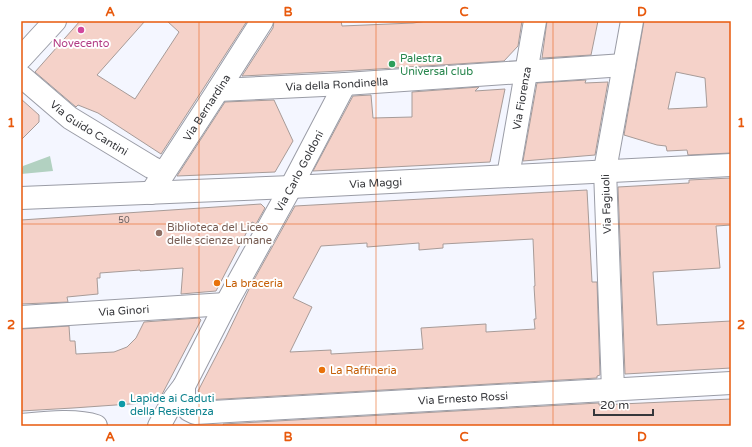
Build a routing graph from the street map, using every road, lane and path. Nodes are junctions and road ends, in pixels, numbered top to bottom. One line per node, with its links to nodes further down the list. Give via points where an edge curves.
1 (54, 21): 5 (street)
2 (262, 21): 10 (street, Via Bernardina)
3 (534, 21): 7 (street, Via Fiorenza)
4 (632, 21): 6 (street, Via Fagiuoli)
5 (21, 58)
6 (624, 65): 7 (street, Via della Rondinella); 12 (street, Via Fagiuoli)
7 (526, 72): 9 (street, Via della Rondinella); 14 (street, Via Fiorenza)
8 (21, 76): 13 (street, Via Guido Cantini, via 70,118)
9 (345, 84): 10 (street, Via della Rondinella); 15 (street, Via Carlo Goldoni)
10 (218, 90): 13 (street, Via Bernardina)
11 (731, 165): 12 (street, Via Maggi)
12 (605, 170): 14 (street, Via Maggi); 22 (street, Via Fagiuoli)
13 (163, 173): 16 (street, Via Bernardina)
14 (508, 176): 15 (street, Via Maggi)
15 (291, 187): 16 (street, Via Maggi); 18 (street, Via Carlo Goldoni)
16 (151, 193): 17 (street, Via Maggi)
17 (21, 198)
18 (226, 304): 19 (street, Via Ginori); 21 (street, Via Carlo Goldoni)
19 (21, 317)
20 (731, 383): 22 (street, Via Ernesto Rossi)
21 (184, 386): 23 (street, via 184,404); 26 (street)
22 (613, 390): 23 (street, Via Ernesto Rossi)
23 (195, 413): 27 (street, Via Ernesto Rossi, via 177,415)
24 (21, 425): 25 (street, via 60,422)
25 (96, 426)
26 (159, 426)
27 (164, 426)

